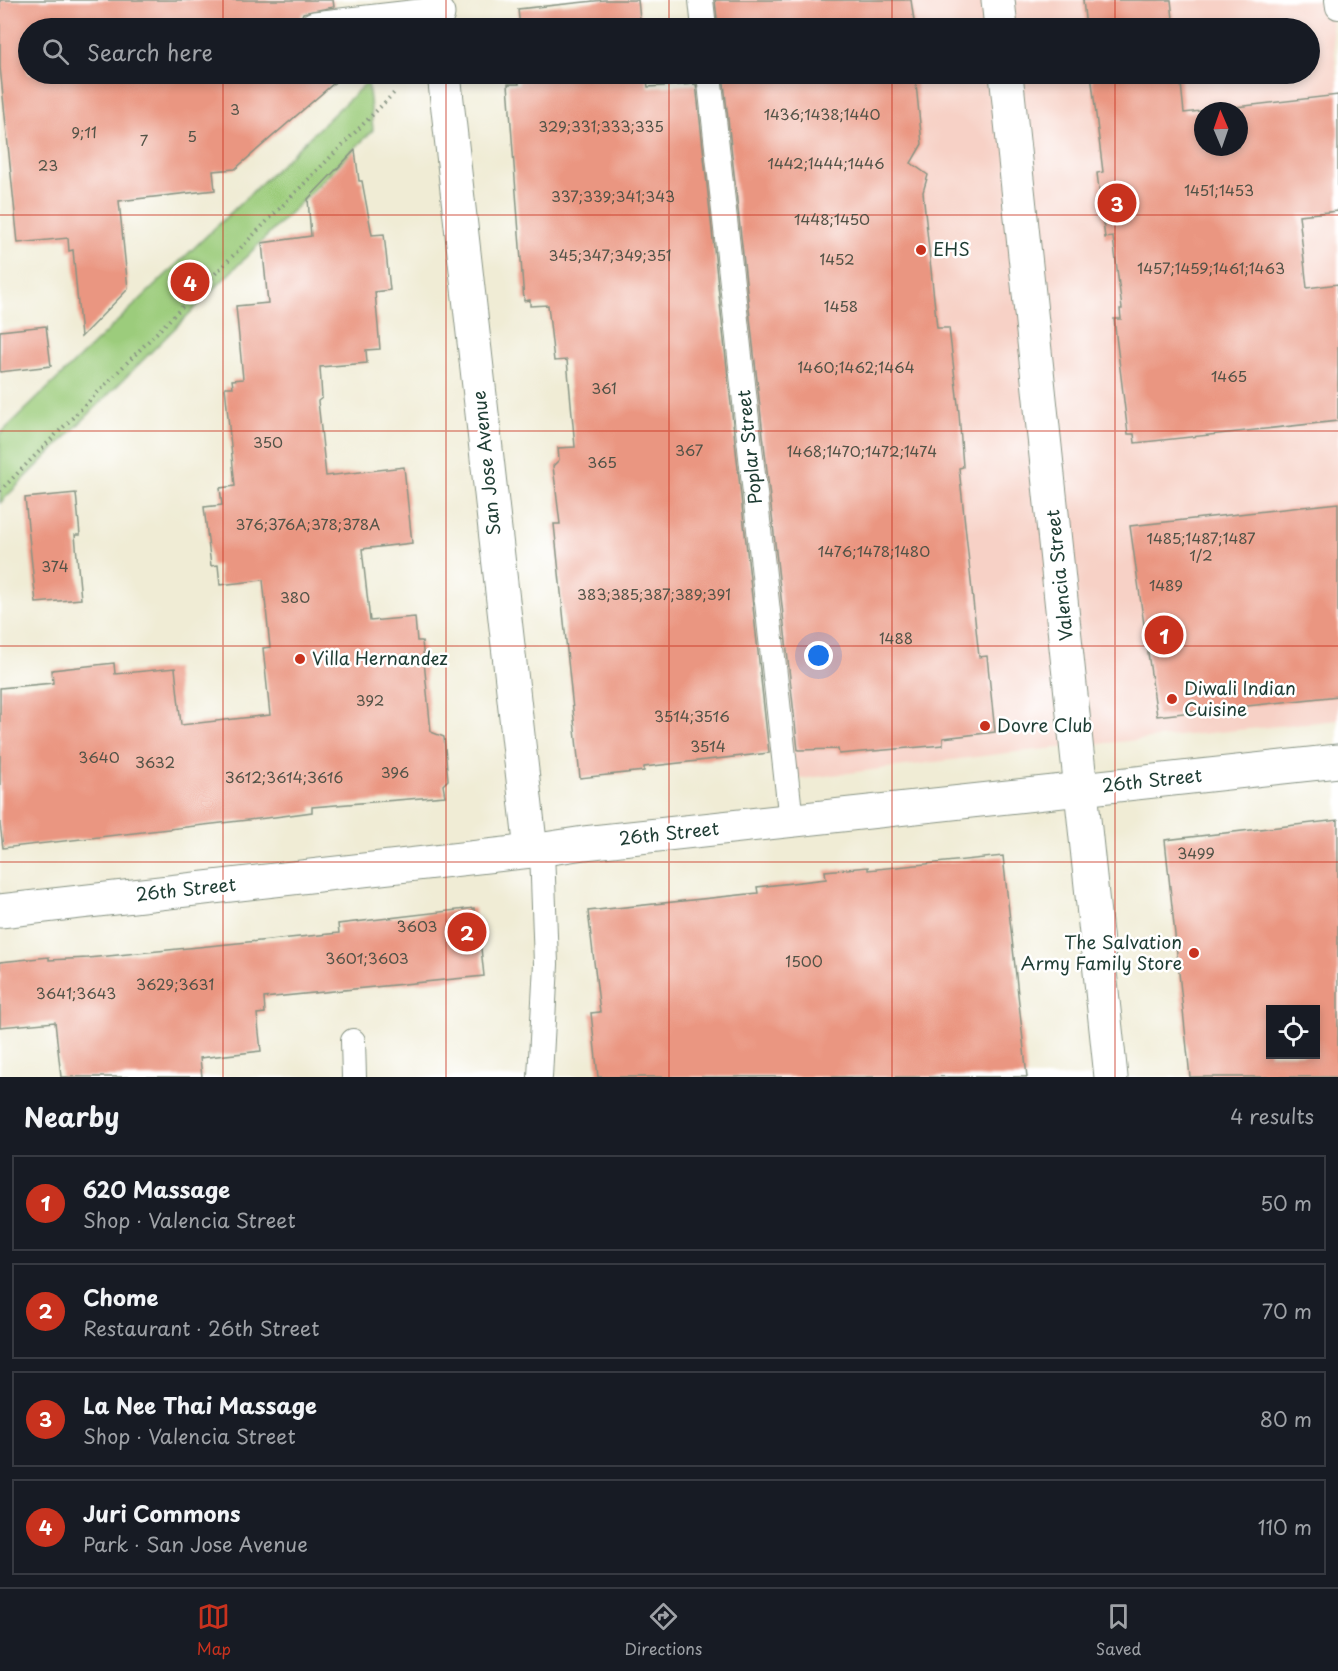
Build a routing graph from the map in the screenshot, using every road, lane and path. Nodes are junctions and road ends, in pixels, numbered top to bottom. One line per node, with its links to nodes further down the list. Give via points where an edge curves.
1 (701, 0): 7 (lane)
2 (998, 0): 8 (street)
3 (1337, 0): 4 (lane)
4 (1338, 7)
5 (438, 14): 6 (street)
6 (403, 18)
7 (703, 18)
8 (1000, 18)
9 (445, 84): 17 (street, San Jose Avenue)
10 (710, 84): 16 (lane, Poplar Street)
11 (1007, 84): 15 (street, Valencia Street)
12 (395, 92): 13 (path)
13 (0, 492)
14 (1338, 761): 15 (street, 26th Street)
15 (1080, 788): 16 (street, 26th Street); 22 (street, Valencia Street)
16 (790, 821): 17 (street, 26th Street)
17 (536, 851): 18 (street, 26th Street); 21 (lane, via 546,964)
18 (0, 911)
19 (353, 1041): 20 (lane)
20 (354, 1077)
21 (540, 1077)
22 (1111, 1077)

